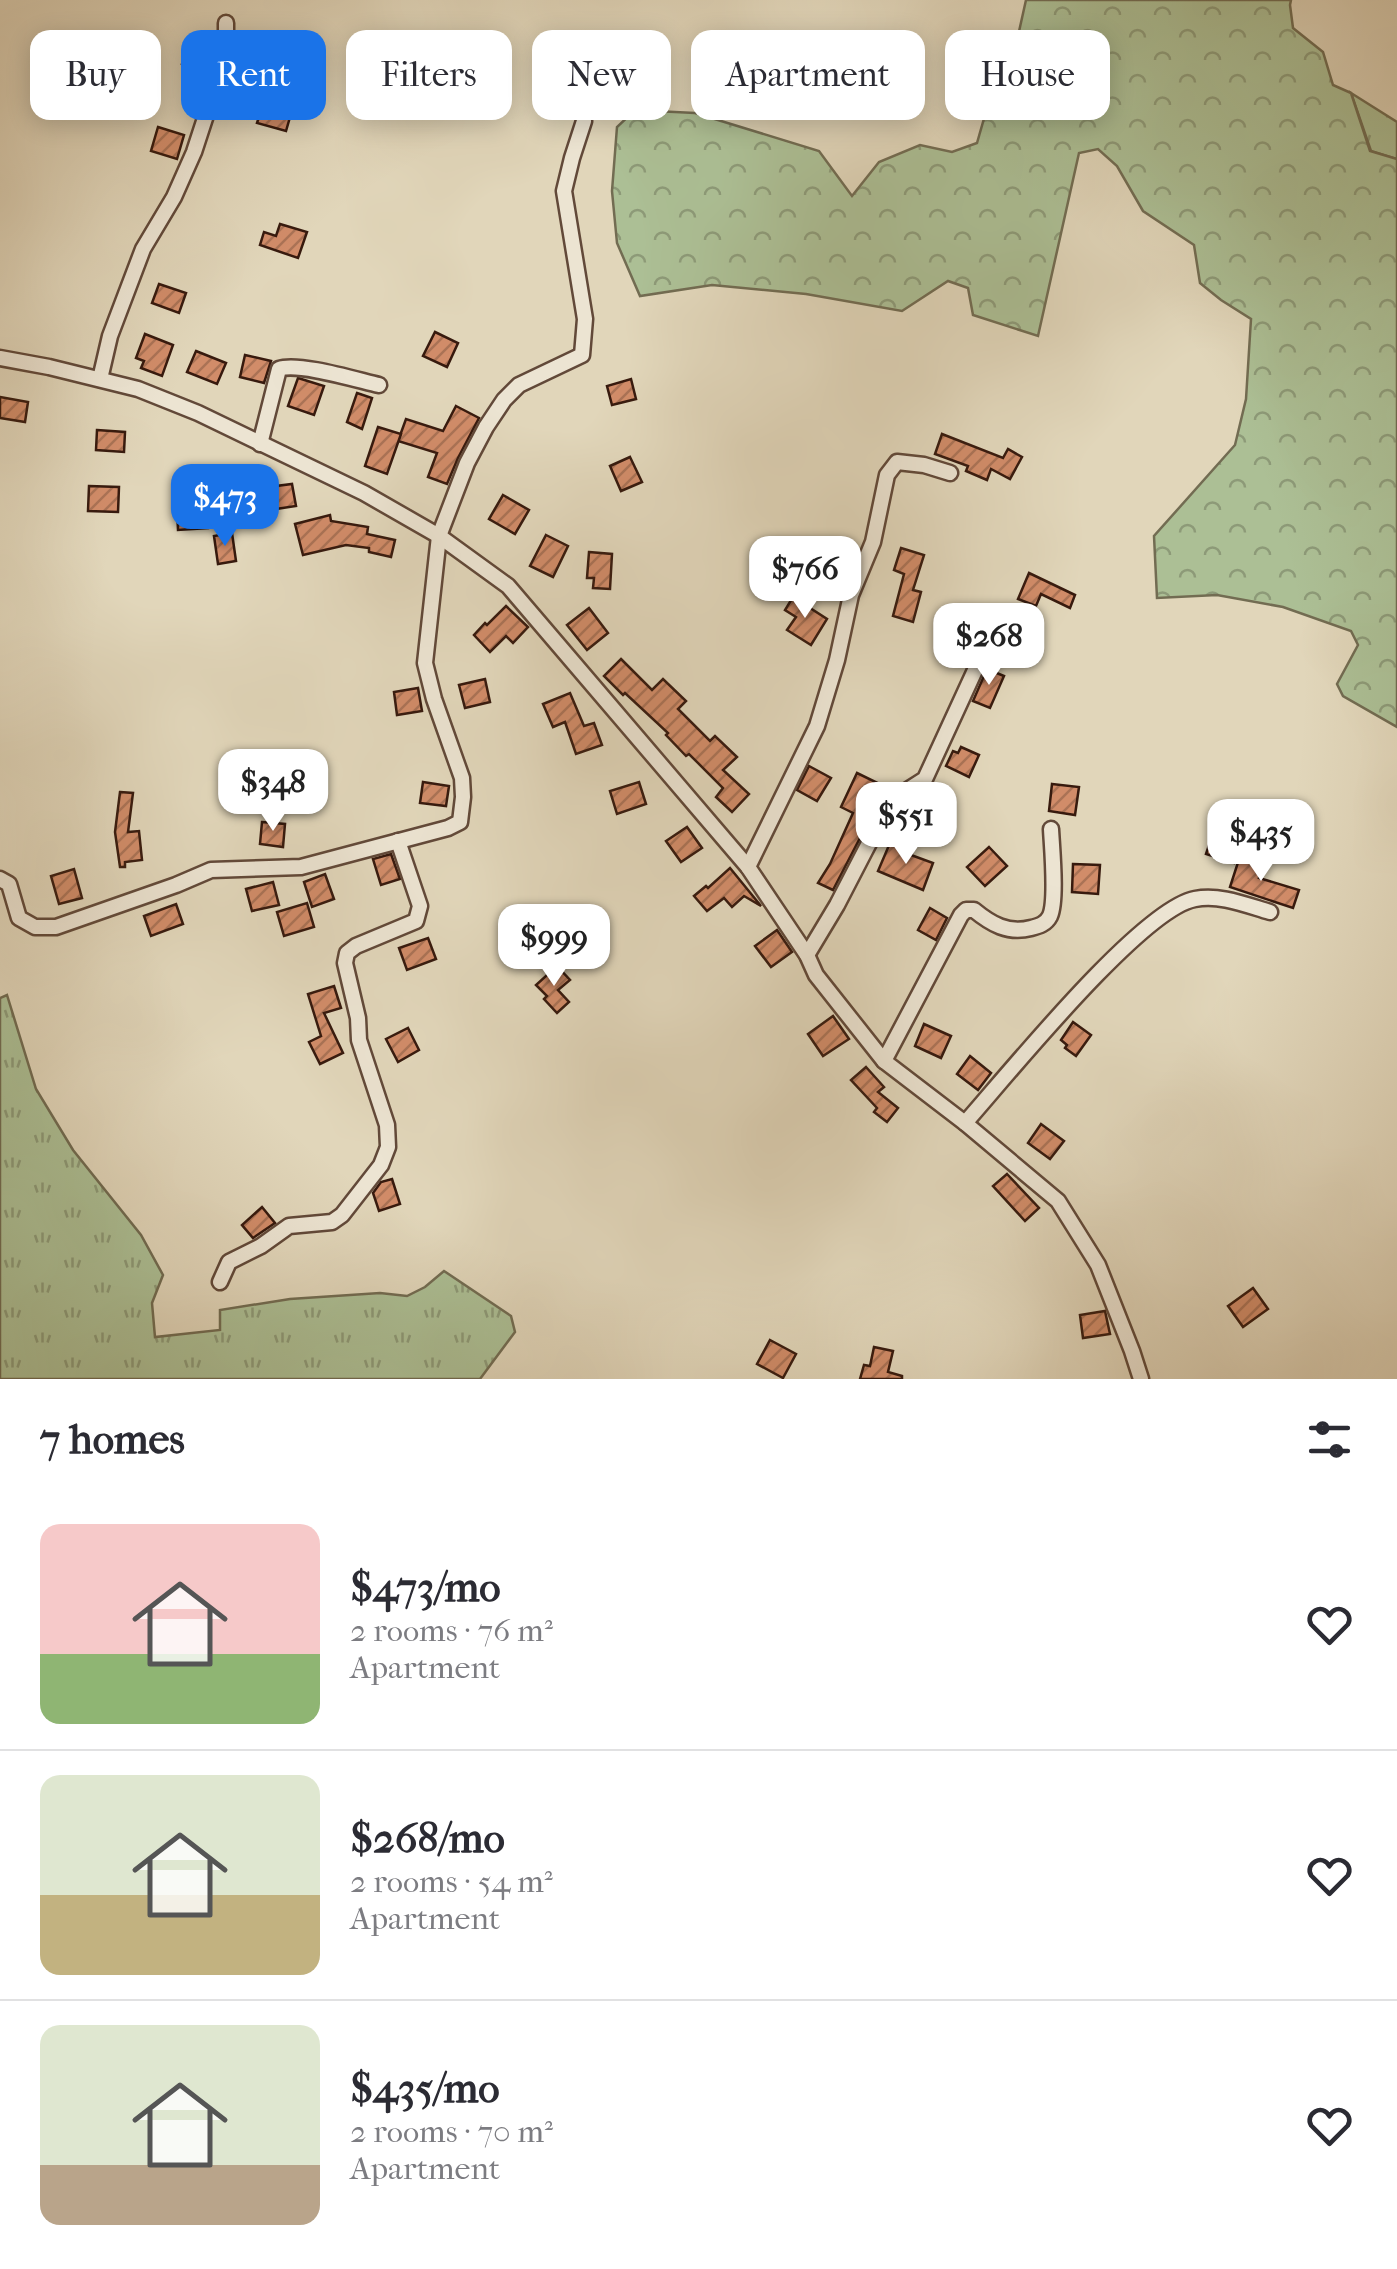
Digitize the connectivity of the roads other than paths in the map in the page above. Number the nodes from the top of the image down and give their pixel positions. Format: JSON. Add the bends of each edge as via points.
{"nodes":[{"id":1,"x":226,"y":23,"type":"dead end"},
{"id":2,"x":584,"y":121,"type":"dead end"},
{"id":3,"x":0,"y":358,"type":"edge"},
{"id":4,"x":100,"y":379,"type":"junction"},
{"id":5,"x":380,"y":385,"type":"dead end"},
{"id":6,"x":260,"y":444,"type":"junction"},
{"id":7,"x":950,"y":473,"type":"dead end"},
{"id":8,"x":439,"y":536,"type":"junction"},
{"id":9,"x":988,"y":642,"type":"dead end"},
{"id":10,"x":1051,"y":829,"type":"dead end"},
{"id":11,"x":398,"y":841,"type":"junction"},
{"id":12,"x":748,"y":867,"type":"junction"},
{"id":13,"x":0,"y":879,"type":"edge"},
{"id":14,"x":1270,"y":912,"type":"dead end"},
{"id":15,"x":808,"y":955,"type":"junction"},
{"id":16,"x":884,"y":1061,"type":"junction"},
{"id":17,"x":965,"y":1123,"type":"junction"},
{"id":18,"x":220,"y":1282,"type":"dead end"},
{"id":19,"x":1141,"y":1379,"type":"edge"}],
"edges":[{"from":1,"to":4,"type":"street","via":[[226,54],[194,152],[143,248]]},
{"from":2,"to":8,"type":"street","via":[[564,191],[584,319],[582,355],[519,384],[504,400],[467,463]]},
{"from":3,"to":4,"type":"street"},
{"from":4,"to":6,"type":"street","via":[[198,413]]},
{"from":5,"to":6,"type":"street","via":[[278,368]]},
{"from":6,"to":8,"type":"street"},
{"from":7,"to":12,"type":"street","via":[[897,462],[887,475],[874,542],[851,595],[817,726]]},
{"from":8,"to":11,"type":"street","via":[[425,663],[464,797],[460,822]]},
{"from":8,"to":12,"type":"street","via":[[508,586]]},
{"from":9,"to":15,"type":"street","via":[[925,779],[882,818]]},
{"from":10,"to":16,"type":"street","via":[[1051,914],[1043,924],[1018,931],[974,910],[960,915]]},
{"from":11,"to":13,"type":"street","via":[[301,867],[210,870],[56,927],[19,918],[9,884]]},
{"from":11,"to":18,"type":"street","via":[[420,906],[416,920],[356,946],[346,963],[359,1040],[388,1125],[381,1165],[342,1215],[289,1226],[229,1262]]},
{"from":12,"to":15,"type":"street"},
{"from":14,"to":17,"type":"street","via":[[1222,898],[1192,899],[1150,924]]},
{"from":15,"to":16,"type":"street","via":[[816,975]]},
{"from":16,"to":17,"type":"street"},
{"from":17,"to":19,"type":"street","via":[[1058,1202],[1098,1265]]}]}
